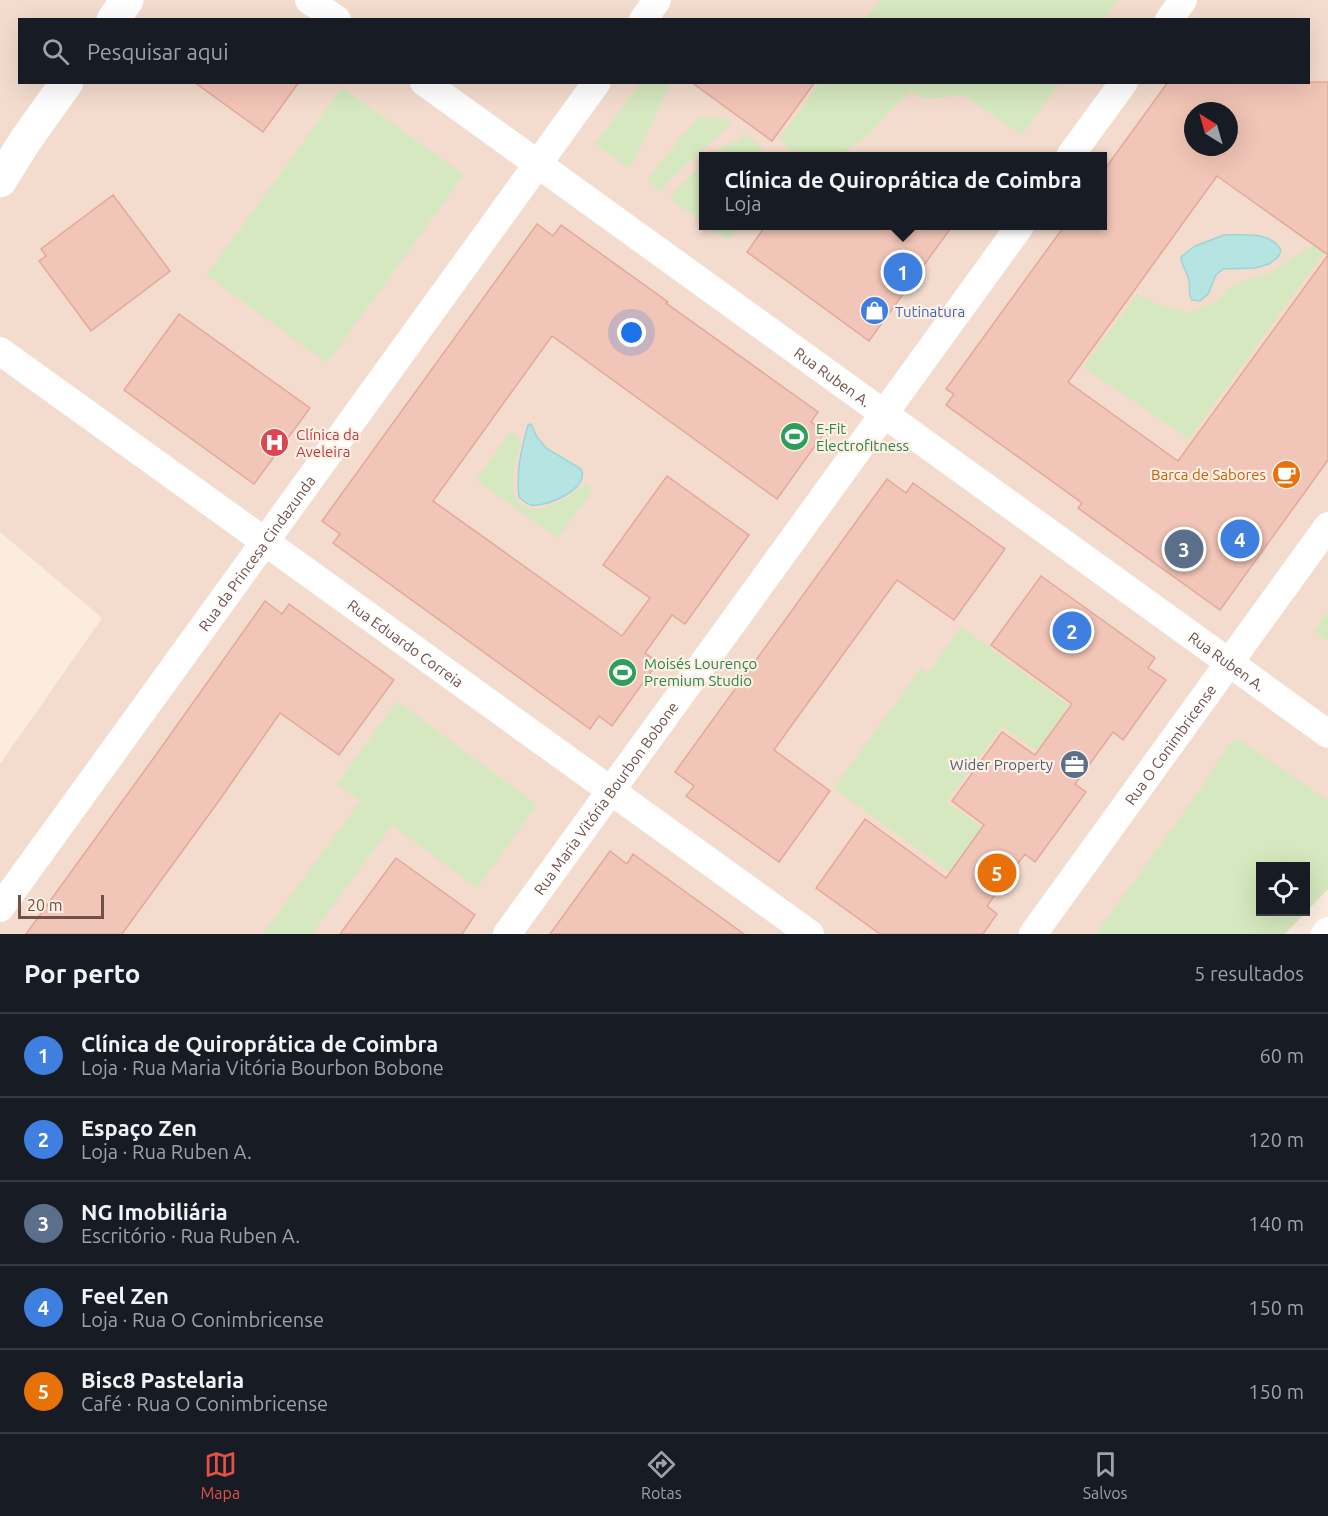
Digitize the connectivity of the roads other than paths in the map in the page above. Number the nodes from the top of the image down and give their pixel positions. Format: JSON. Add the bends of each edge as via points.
{"nodes":[{"id":1,"x":127,"y":0,"type":"edge"},
{"id":2,"x":309,"y":0,"type":"edge"},
{"id":3,"x":657,"y":0,"type":"edge"},
{"id":4,"x":1183,"y":0,"type":"edge"},
{"id":5,"x":114,"y":18,"type":"edge"},
{"id":6,"x":334,"y":18,"type":"edge"},
{"id":7,"x":644,"y":18,"type":"edge"},
{"id":8,"x":1170,"y":18,"type":"edge"},
{"id":9,"x":66,"y":84,"type":"edge"},
{"id":10,"x":427,"y":84,"type":"edge"},
{"id":11,"x":596,"y":84,"type":"edge"},
{"id":12,"x":1123,"y":84,"type":"edge"},
{"id":13,"x":25,"y":141,"type":"junction"},
{"id":14,"x":1073,"y":152,"type":"edge"},
{"id":15,"x":0,"y":164,"type":"edge"},
{"id":16,"x":538,"y":165,"type":"junction"},
{"id":17,"x":0,"y":182,"type":"edge"},
{"id":18,"x":1016,"y":230,"type":"edge"},
{"id":19,"x":0,"y":351,"type":"edge"},
{"id":20,"x":884,"y":414,"type":"junction"},
{"id":21,"x":1328,"y":526,"type":"edge"},
{"id":22,"x":265,"y":542,"type":"junction"},
{"id":23,"x":1230,"y":663,"type":"junction"},
{"id":24,"x":1328,"y":734,"type":"edge"},
{"id":25,"x":611,"y":790,"type":"junction"},
{"id":26,"x":0,"y":908,"type":"edge"},
{"id":27,"x":507,"y":934,"type":"edge"},
{"id":28,"x":810,"y":934,"type":"edge"},
{"id":29,"x":1033,"y":934,"type":"edge"}],
"edges":[{"from":1,"to":5,"type":"street"},
{"from":2,"to":6,"type":"street"},
{"from":3,"to":7,"type":"street"},
{"from":4,"to":8,"type":"street"},
{"from":9,"to":13,"type":"street"},
{"from":10,"to":16,"type":"street","name":"Rua Ruben A."},
{"from":11,"to":16,"type":"street","name":"Rua da Princesa Cindazunda"},
{"from":12,"to":14,"type":"street"},
{"from":13,"to":15,"type":"street"},
{"from":13,"to":17,"type":"street"},
{"from":16,"to":20,"type":"street","name":"Rua Ruben A."},
{"from":16,"to":22,"type":"street","name":"Rua da Princesa Cindazunda"},
{"from":18,"to":20,"type":"street","name":"Rua Maria Vitória Bourbon Bobone"},
{"from":19,"to":22,"type":"street","name":"Rua Eduardo Correia"},
{"from":20,"to":23,"type":"street","name":"Rua Ruben A."},
{"from":20,"to":25,"type":"street","name":"Rua Maria Vitória Bourbon Bobone"},
{"from":21,"to":23,"type":"street","name":"Rua O Conimbricense"},
{"from":22,"to":25,"type":"street","name":"Rua Eduardo Correia"},
{"from":22,"to":26,"type":"street","name":"Rua da Princesa Cindazunda"},
{"from":23,"to":24,"type":"street","name":"Rua Ruben A."},
{"from":23,"to":29,"type":"street","name":"Rua O Conimbricense"},
{"from":25,"to":27,"type":"street","name":"Rua Maria Vitória Bourbon Bobone"},
{"from":25,"to":28,"type":"street","name":"Rua Eduardo Correia"}]}
